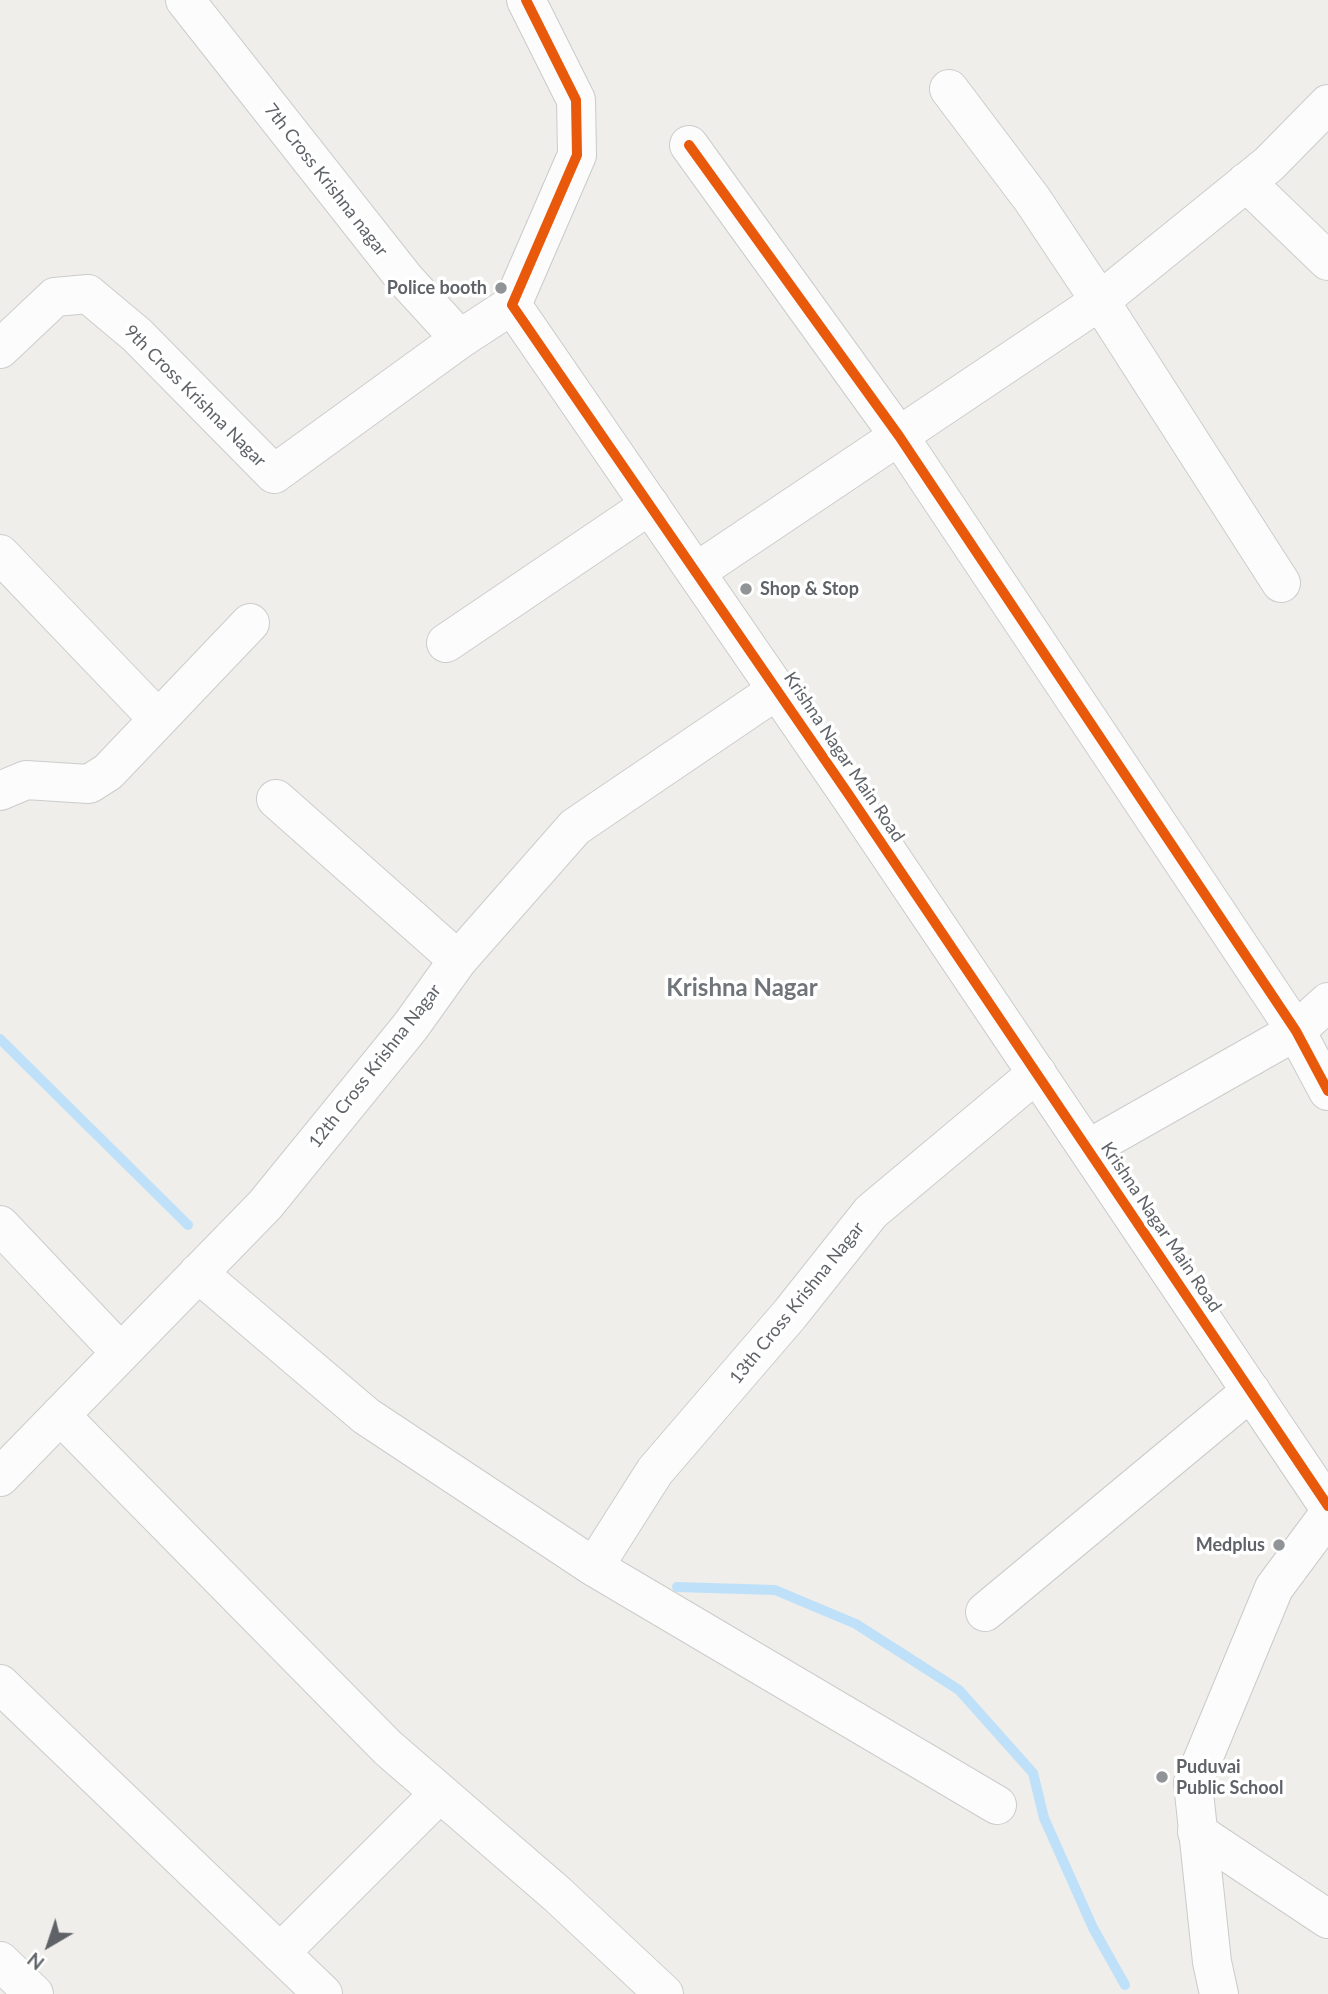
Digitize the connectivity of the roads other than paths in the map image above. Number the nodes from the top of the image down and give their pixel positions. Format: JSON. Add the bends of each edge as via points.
{"nodes":[{"id":1,"x":186,"y":0,"type":"edge"},
{"id":2,"x":526,"y":0,"type":"edge"},
{"id":3,"x":949,"y":89,"type":"dead end"},
{"id":4,"x":1328,"y":104,"type":"edge"},
{"id":5,"x":689,"y":145,"type":"dead end"},
{"id":6,"x":1246,"y":182,"type":"junction"},
{"id":7,"x":1328,"y":261,"type":"edge"},
{"id":8,"x":1100,"y":301,"type":"junction"},
{"id":9,"x":512,"y":305,"type":"junction"},
{"id":10,"x":460,"y":339,"type":"junction"},
{"id":11,"x":0,"y":349,"type":"edge"},
{"id":12,"x":899,"y":436,"type":"junction"},
{"id":13,"x":650,"y":505,"type":"junction"},
{"id":14,"x":0,"y":554,"type":"edge"},
{"id":15,"x":696,"y":572,"type":"junction"},
{"id":16,"x":1281,"y":583,"type":"dead end"},
{"id":17,"x":250,"y":623,"type":"dead end"},
{"id":18,"x":446,"y":643,"type":"dead end"},
{"id":19,"x":778,"y":690,"type":"junction"},
{"id":20,"x":158,"y":719,"type":"junction"},
{"id":21,"x":0,"y":791,"type":"edge"},
{"id":22,"x":276,"y":799,"type":"dead end"},
{"id":23,"x":458,"y":960,"type":"junction"},
{"id":24,"x":1328,"y":1002,"type":"edge"},
{"id":25,"x":1296,"y":1031,"type":"junction"},
{"id":26,"x":1037,"y":1073,"type":"junction"},
{"id":27,"x":1328,"y":1091,"type":"edge"},
{"id":28,"x":1088,"y":1149,"type":"junction"},
{"id":29,"x":0,"y":1225,"type":"edge"},
{"id":30,"x":198,"y":1273,"type":"junction"},
{"id":31,"x":121,"y":1353,"type":"junction"},
{"id":32,"x":1251,"y":1391,"type":"junction"},
{"id":33,"x":60,"y":1415,"type":"junction"},
{"id":34,"x":0,"y":1476,"type":"edge"},
{"id":35,"x":1328,"y":1506,"type":"edge"},
{"id":36,"x":1328,"y":1515,"type":"edge"},
{"id":37,"x":594,"y":1567,"type":"junction"},
{"id":38,"x":985,"y":1612,"type":"dead end"},
{"id":39,"x":0,"y":1684,"type":"edge"},
{"id":40,"x":440,"y":1793,"type":"junction"},
{"id":41,"x":997,"y":1805,"type":"dead end"},
{"id":42,"x":1197,"y":1832,"type":"junction"},
{"id":43,"x":1328,"y":1919,"type":"edge"},
{"id":44,"x":280,"y":1953,"type":"junction"},
{"id":45,"x":0,"y":1961,"type":"edge"},
{"id":46,"x":34,"y":1994,"type":"edge"},
{"id":47,"x":323,"y":1994,"type":"edge"},
{"id":48,"x":664,"y":1994,"type":"edge"},
{"id":49,"x":1219,"y":1994,"type":"edge"}],
"edges":[{"from":1,"to":10,"type":"street","name":"7th Cross Krishna nagar","via":[[405,279]]},
{"from":2,"to":9,"type":"street","via":[[576,100],[577,155]]},
{"from":3,"to":8,"type":"street","via":[[1032,199]]},
{"from":4,"to":6,"type":"street"},
{"from":5,"to":12,"type":"street"},
{"from":6,"to":7,"type":"street"},
{"from":6,"to":8,"type":"street"},
{"from":8,"to":12,"type":"street"},
{"from":8,"to":16,"type":"street"},
{"from":9,"to":10,"type":"street"},
{"from":9,"to":13,"type":"street","name":"Krishna Nagar Main Road"},
{"from":10,"to":11,"type":"street","name":"9th Cross Krishna Nagar","via":[[274,474],[137,335],[88,294],[55,297]]},
{"from":12,"to":15,"type":"street"},
{"from":12,"to":25,"type":"street"},
{"from":13,"to":15,"type":"street","name":"Krishna Nagar Main Road"},
{"from":13,"to":18,"type":"street"},
{"from":14,"to":20,"type":"street"},
{"from":15,"to":19,"type":"street","name":"Krishna Nagar Main Road"},
{"from":17,"to":20,"type":"street"},
{"from":19,"to":23,"type":"street","name":"12th Cross Krishna Nagar","via":[[575,827]]},
{"from":19,"to":26,"type":"street","name":"Krishna Nagar Main Road"},
{"from":20,"to":21,"type":"street","via":[[108,772],[89,784],[26,780]]},
{"from":22,"to":23,"type":"street"},
{"from":23,"to":30,"type":"street","name":"12th Cross Krishna Nagar","via":[[410,1027],[265,1205]]},
{"from":24,"to":25,"type":"street"},
{"from":25,"to":27,"type":"street"},
{"from":25,"to":28,"type":"street"},
{"from":26,"to":28,"type":"street","name":"Krishna Nagar Main Road"},
{"from":26,"to":37,"type":"street","name":"13th Cross Krishna Nagar","via":[[871,1212],[655,1471]]},
{"from":28,"to":32,"type":"street","name":"Krishna Nagar Main Road"},
{"from":29,"to":31,"type":"street"},
{"from":30,"to":31,"type":"street","name":"12th Cross Krishna Nagar"},
{"from":30,"to":37,"type":"street","via":[[366,1416]]},
{"from":31,"to":33,"type":"street","name":"12th Cross Krishna Nagar"},
{"from":32,"to":35,"type":"street","name":"Krishna Nagar Main Road"},
{"from":32,"to":38,"type":"street"},
{"from":33,"to":34,"type":"street","name":"12th Cross Krishna Nagar"},
{"from":33,"to":40,"type":"street","via":[[388,1748]]},
{"from":36,"to":42,"type":"street","via":[[1274,1588],[1203,1758],[1193,1783]]},
{"from":37,"to":41,"type":"street"},
{"from":39,"to":44,"type":"street"},
{"from":40,"to":44,"type":"street"},
{"from":40,"to":48,"type":"street"},
{"from":42,"to":43,"type":"street"},
{"from":42,"to":49,"type":"street"},
{"from":44,"to":47,"type":"street"},
{"from":45,"to":46,"type":"street"}]}
